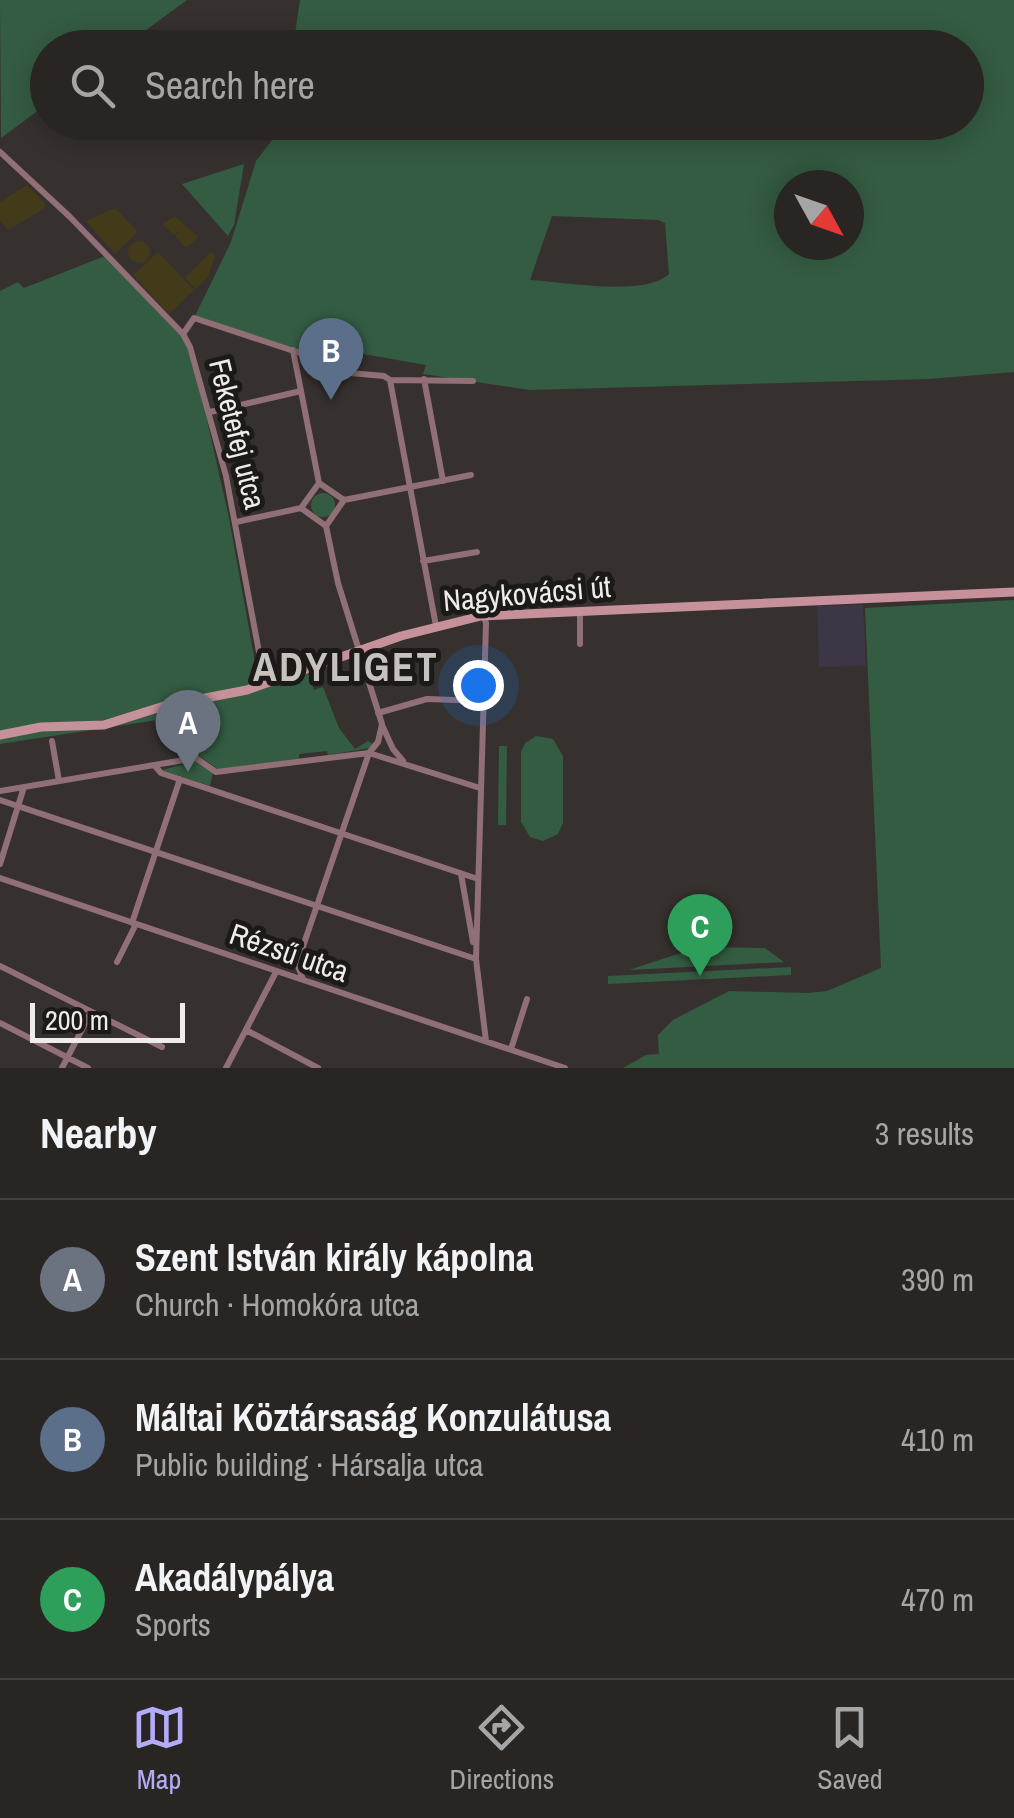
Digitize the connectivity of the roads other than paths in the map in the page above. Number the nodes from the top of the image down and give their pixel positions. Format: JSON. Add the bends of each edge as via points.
{"nodes":[{"id":1,"x":0,"y":152,"type":"edge"},
{"id":2,"x":183,"y":334,"type":"junction"},
{"id":3,"x":292,"y":350,"type":"junction"},
{"id":4,"x":424,"y":378,"type":"junction"},
{"id":5,"x":390,"y":380,"type":"junction"},
{"id":6,"x":473,"y":381,"type":"dead end"},
{"id":7,"x":301,"y":391,"type":"junction"},
{"id":8,"x":210,"y":412,"type":"junction"},
{"id":9,"x":471,"y":475,"type":"dead end"},
{"id":10,"x":443,"y":481,"type":"junction"},
{"id":11,"x":320,"y":483,"type":"junction"},
{"id":12,"x":410,"y":488,"type":"junction"},
{"id":13,"x":344,"y":500,"type":"junction"},
{"id":14,"x":302,"y":508,"type":"junction"},
{"id":15,"x":236,"y":522,"type":"junction"},
{"id":16,"x":326,"y":526,"type":"junction"},
{"id":17,"x":477,"y":552,"type":"dead end"},
{"id":18,"x":423,"y":561,"type":"junction"},
{"id":19,"x":1014,"y":592,"type":"edge"},
{"id":20,"x":580,"y":612,"type":"junction"},
{"id":21,"x":484,"y":617,"type":"junction"},
{"id":22,"x":436,"y":626,"type":"junction"},
{"id":23,"x":580,"y":644,"type":"dead end"},
{"id":24,"x":359,"y":653,"type":"junction"},
{"id":25,"x":265,"y":684,"type":"junction"},
{"id":26,"x":483,"y":701,"type":"junction"},
{"id":27,"x":176,"y":704,"type":"junction"},
{"id":28,"x":378,"y":713,"type":"junction"},
{"id":29,"x":382,"y":724,"type":"junction"},
{"id":30,"x":0,"y":735,"type":"edge"},
{"id":31,"x":52,"y":741,"type":"dead end"},
{"id":32,"x":369,"y":753,"type":"junction"},
{"id":33,"x":196,"y":758,"type":"junction"},
{"id":34,"x":155,"y":766,"type":"junction"},
{"id":35,"x":408,"y":766,"type":"junction"},
{"id":36,"x":216,"y":772,"type":"junction"},
{"id":37,"x":180,"y":780,"type":"junction"},
{"id":38,"x":59,"y":781,"type":"junction"},
{"id":39,"x":24,"y":787,"type":"junction"},
{"id":40,"x":480,"y":788,"type":"junction"},
{"id":41,"x":212,"y":790,"type":"junction"},
{"id":42,"x":0,"y":791,"type":"edge"},
{"id":43,"x":0,"y":800,"type":"edge"},
{"id":44,"x":19,"y":806,"type":"junction"},
{"id":45,"x":342,"y":833,"type":"junction"},
{"id":46,"x":158,"y":851,"type":"junction"},
{"id":47,"x":0,"y":864,"type":"edge"},
{"id":48,"x":461,"y":874,"type":"junction"},
{"id":49,"x":0,"y":878,"type":"edge"},
{"id":50,"x":478,"y":879,"type":"junction"},
{"id":51,"x":318,"y":906,"type":"junction"},
{"id":52,"x":134,"y":924,"type":"junction"},
{"id":53,"x":476,"y":959,"type":"junction"},
{"id":54,"x":116,"y":962,"type":"dead end"},
{"id":55,"x":298,"y":964,"type":"junction"},
{"id":56,"x":0,"y":966,"type":"edge"},
{"id":57,"x":279,"y":973,"type":"junction"},
{"id":58,"x":312,"y":984,"type":"junction"},
{"id":59,"x":527,"y":999,"type":"dead end"},
{"id":60,"x":91,"y":1012,"type":"junction"},
{"id":61,"x":0,"y":1022,"type":"edge"},
{"id":62,"x":246,"y":1030,"type":"junction"},
{"id":63,"x":486,"y":1042,"type":"junction"},
{"id":64,"x":162,"y":1048,"type":"dead end"},
{"id":65,"x":510,"y":1050,"type":"junction"},
{"id":66,"x":67,"y":1058,"type":"junction"},
{"id":67,"x":62,"y":1068,"type":"edge"},
{"id":68,"x":88,"y":1068,"type":"edge"},
{"id":69,"x":226,"y":1068,"type":"edge"},
{"id":70,"x":318,"y":1068,"type":"edge"},
{"id":71,"x":565,"y":1068,"type":"edge"}],
"edges":[{"from":1,"to":2,"type":"street","name":"Feketefej utca"},
{"from":2,"to":3,"type":"street","via":[[194,318]]},
{"from":2,"to":8,"type":"street","name":"Feketefej utca"},
{"from":3,"to":5,"type":"street","via":[[350,373]]},
{"from":3,"to":7,"type":"street"},
{"from":4,"to":5,"type":"street"},
{"from":4,"to":6,"type":"street"},
{"from":4,"to":10,"type":"street"},
{"from":5,"to":12,"type":"street"},
{"from":7,"to":8,"type":"street"},
{"from":7,"to":11,"type":"street"},
{"from":8,"to":15,"type":"street","name":"Feketefej utca"},
{"from":9,"to":10,"type":"street"},
{"from":10,"to":12,"type":"street"},
{"from":11,"to":13,"type":"street"},
{"from":11,"to":14,"type":"street"},
{"from":12,"to":13,"type":"street"},
{"from":12,"to":18,"type":"street"},
{"from":13,"to":16,"type":"street"},
{"from":14,"to":15,"type":"street"},
{"from":14,"to":16,"type":"street"},
{"from":15,"to":25,"type":"street","name":"Feketefej utca"},
{"from":16,"to":24,"type":"street"},
{"from":17,"to":18,"type":"street"},
{"from":18,"to":22,"type":"street"},
{"from":19,"to":20,"type":"street","name":"Nagykovácsi út"},
{"from":20,"to":21,"type":"street","name":"Nagykovácsi út"},
{"from":20,"to":23,"type":"street"},
{"from":21,"to":22,"type":"street","name":"Nagykovácsi út"},
{"from":21,"to":26,"type":"street"},
{"from":22,"to":24,"type":"street","name":"Nagykovácsi út"},
{"from":24,"to":25,"type":"street","name":"Nagykovácsi út"},
{"from":24,"to":28,"type":"street"},
{"from":25,"to":27,"type":"street","name":"Nagykovácsi út"},
{"from":26,"to":28,"type":"street","via":[[427,698]]},
{"from":26,"to":40,"type":"street"},
{"from":27,"to":30,"type":"street","name":"Nagykovácsi út","via":[[112,723]]},
{"from":27,"to":33,"type":"street","via":[[187,716]]},
{"from":28,"to":29,"type":"street"},
{"from":29,"to":32,"type":"street"},
{"from":29,"to":35,"type":"street"},
{"from":31,"to":38,"type":"street"},
{"from":32,"to":35,"type":"street"},
{"from":32,"to":36,"type":"street"},
{"from":32,"to":45,"type":"street"},
{"from":33,"to":34,"type":"street"},
{"from":33,"to":36,"type":"street"},
{"from":34,"to":37,"type":"street"},
{"from":34,"to":38,"type":"street"},
{"from":35,"to":40,"type":"street"},
{"from":36,"to":41,"type":"street"},
{"from":37,"to":41,"type":"street"},
{"from":37,"to":46,"type":"street"},
{"from":38,"to":39,"type":"street"},
{"from":39,"to":42,"type":"street"},
{"from":39,"to":44,"type":"street"},
{"from":40,"to":50,"type":"street"},
{"from":41,"to":45,"type":"street"},
{"from":43,"to":44,"type":"street"},
{"from":44,"to":46,"type":"street"},
{"from":44,"to":47,"type":"street"},
{"from":45,"to":48,"type":"street"},
{"from":45,"to":51,"type":"street"},
{"from":46,"to":51,"type":"street"},
{"from":46,"to":52,"type":"street"},
{"from":48,"to":50,"type":"street"},
{"from":48,"to":53,"type":"street"},
{"from":49,"to":52,"type":"street","name":"Rézsű utca"},
{"from":50,"to":53,"type":"street"},
{"from":51,"to":53,"type":"street"},
{"from":51,"to":55,"type":"street"},
{"from":52,"to":54,"type":"street"},
{"from":52,"to":57,"type":"street","name":"Rézsű utca"},
{"from":53,"to":63,"type":"street"},
{"from":55,"to":57,"type":"street"},
{"from":55,"to":58,"type":"street"},
{"from":56,"to":60,"type":"street"},
{"from":57,"to":58,"type":"street","name":"Rézsű utca"},
{"from":57,"to":62,"type":"street"},
{"from":58,"to":63,"type":"street","name":"Rézsű utca"},
{"from":59,"to":65,"type":"street"},
{"from":60,"to":64,"type":"street"},
{"from":60,"to":66,"type":"street"},
{"from":61,"to":66,"type":"street"},
{"from":62,"to":69,"type":"street"},
{"from":62,"to":70,"type":"street"},
{"from":63,"to":65,"type":"street","name":"Rézsű utca"},
{"from":65,"to":71,"type":"street","name":"Rézsű utca"},
{"from":66,"to":67,"type":"street"},
{"from":66,"to":68,"type":"street"}]}
